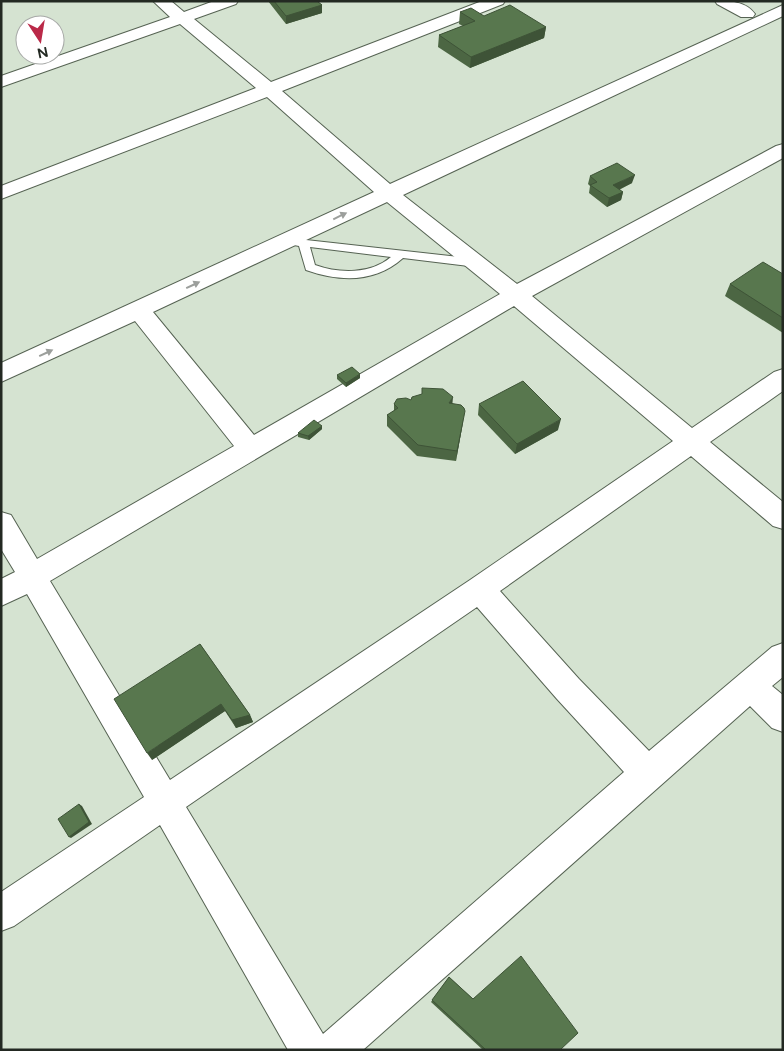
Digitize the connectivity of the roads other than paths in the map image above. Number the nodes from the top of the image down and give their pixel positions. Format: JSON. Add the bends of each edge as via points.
{"nodes":[{"id":1,"x":161,"y":1,"type":"edge"},
{"id":2,"x":230,"y":1,"type":"edge"},
{"id":3,"x":497,"y":1,"type":"edge"},
{"id":4,"x":723,"y":1,"type":"edge"},
{"id":5,"x":775,"y":1,"type":"edge"},
{"id":6,"x":783,"y":10,"type":"edge"},
{"id":7,"x":754,"y":17,"type":"junction"},
{"id":8,"x":182,"y":18,"type":"junction"},
{"id":9,"x":783,"y":31,"type":"edge"},
{"id":10,"x":1,"y":82,"type":"edge"},
{"id":11,"x":270,"y":90,"type":"junction"},
{"id":12,"x":783,"y":150,"type":"edge"},
{"id":13,"x":383,"y":188,"type":"junction"},
{"id":14,"x":1,"y":193,"type":"edge"},
{"id":15,"x":296,"y":242,"type":"junction"},
{"id":16,"x":401,"y":254,"type":"junction"},
{"id":17,"x":478,"y":263,"type":"junction"},
{"id":18,"x":515,"y":295,"type":"junction"},
{"id":19,"x":139,"y":310,"type":"junction"},
{"id":20,"x":1,"y":356,"type":"edge"},
{"id":21,"x":1,"y":373,"type":"edge"},
{"id":22,"x":783,"y":378,"type":"edge"},
{"id":23,"x":690,"y":441,"type":"junction"},
{"id":24,"x":251,"y":449,"type":"junction"},
{"id":25,"x":783,"y":518,"type":"edge"},
{"id":26,"x":1,"y":524,"type":"edge"},
{"id":27,"x":32,"y":577,"type":"junction"},
{"id":28,"x":480,"y":590,"type":"junction"},
{"id":29,"x":1,"y":593,"type":"edge"},
{"id":30,"x":783,"y":657,"type":"edge"},
{"id":31,"x":750,"y":686,"type":"junction"},
{"id":32,"x":783,"y":717,"type":"edge"},
{"id":33,"x":648,"y":772,"type":"junction"},
{"id":34,"x":165,"y":801,"type":"junction"},
{"id":35,"x":1,"y":913,"type":"edge"},
{"id":36,"x":310,"y":1050,"type":"edge"},
{"id":37,"x":334,"y":1050,"type":"edge"}],
"edges":[{"from":1,"to":8,"type":"street"},
{"from":2,"to":8,"type":"street"},
{"from":3,"to":11,"type":"street"},
{"from":4,"to":7,"type":"street"},
{"from":5,"to":7,"type":"street"},
{"from":6,"to":7,"type":"street"},
{"from":7,"to":9,"type":"street"},
{"from":7,"to":13,"type":"street"},
{"from":8,"to":10,"type":"street"},
{"from":8,"to":11,"type":"street"},
{"from":11,"to":13,"type":"street"},
{"from":11,"to":14,"type":"street"},
{"from":12,"to":18,"type":"street"},
{"from":15,"to":13,"type":"street","one_way":true},
{"from":13,"to":17,"type":"street"},
{"from":13,"to":20,"type":"street"},
{"from":15,"to":16,"type":"lane"},
{"from":15,"to":16,"type":"lane","via":[[310,267],[319,271],[370,274],[381,270]]},
{"from":19,"to":15,"type":"street","one_way":true},
{"from":16,"to":17,"type":"lane"},
{"from":17,"to":18,"type":"street"},
{"from":18,"to":23,"type":"street"},
{"from":18,"to":24,"type":"street"},
{"from":21,"to":19,"type":"street","one_way":true},
{"from":19,"to":24,"type":"street"},
{"from":22,"to":23,"type":"street"},
{"from":23,"to":25,"type":"street"},
{"from":23,"to":28,"type":"street"},
{"from":24,"to":27,"type":"street"},
{"from":26,"to":27,"type":"street"},
{"from":27,"to":29,"type":"street"},
{"from":27,"to":34,"type":"street"},
{"from":28,"to":33,"type":"street"},
{"from":28,"to":34,"type":"street"},
{"from":30,"to":31,"type":"street"},
{"from":31,"to":32,"type":"street"},
{"from":31,"to":33,"type":"street"},
{"from":33,"to":37,"type":"street"},
{"from":34,"to":35,"type":"street"},
{"from":34,"to":36,"type":"street"}]}
